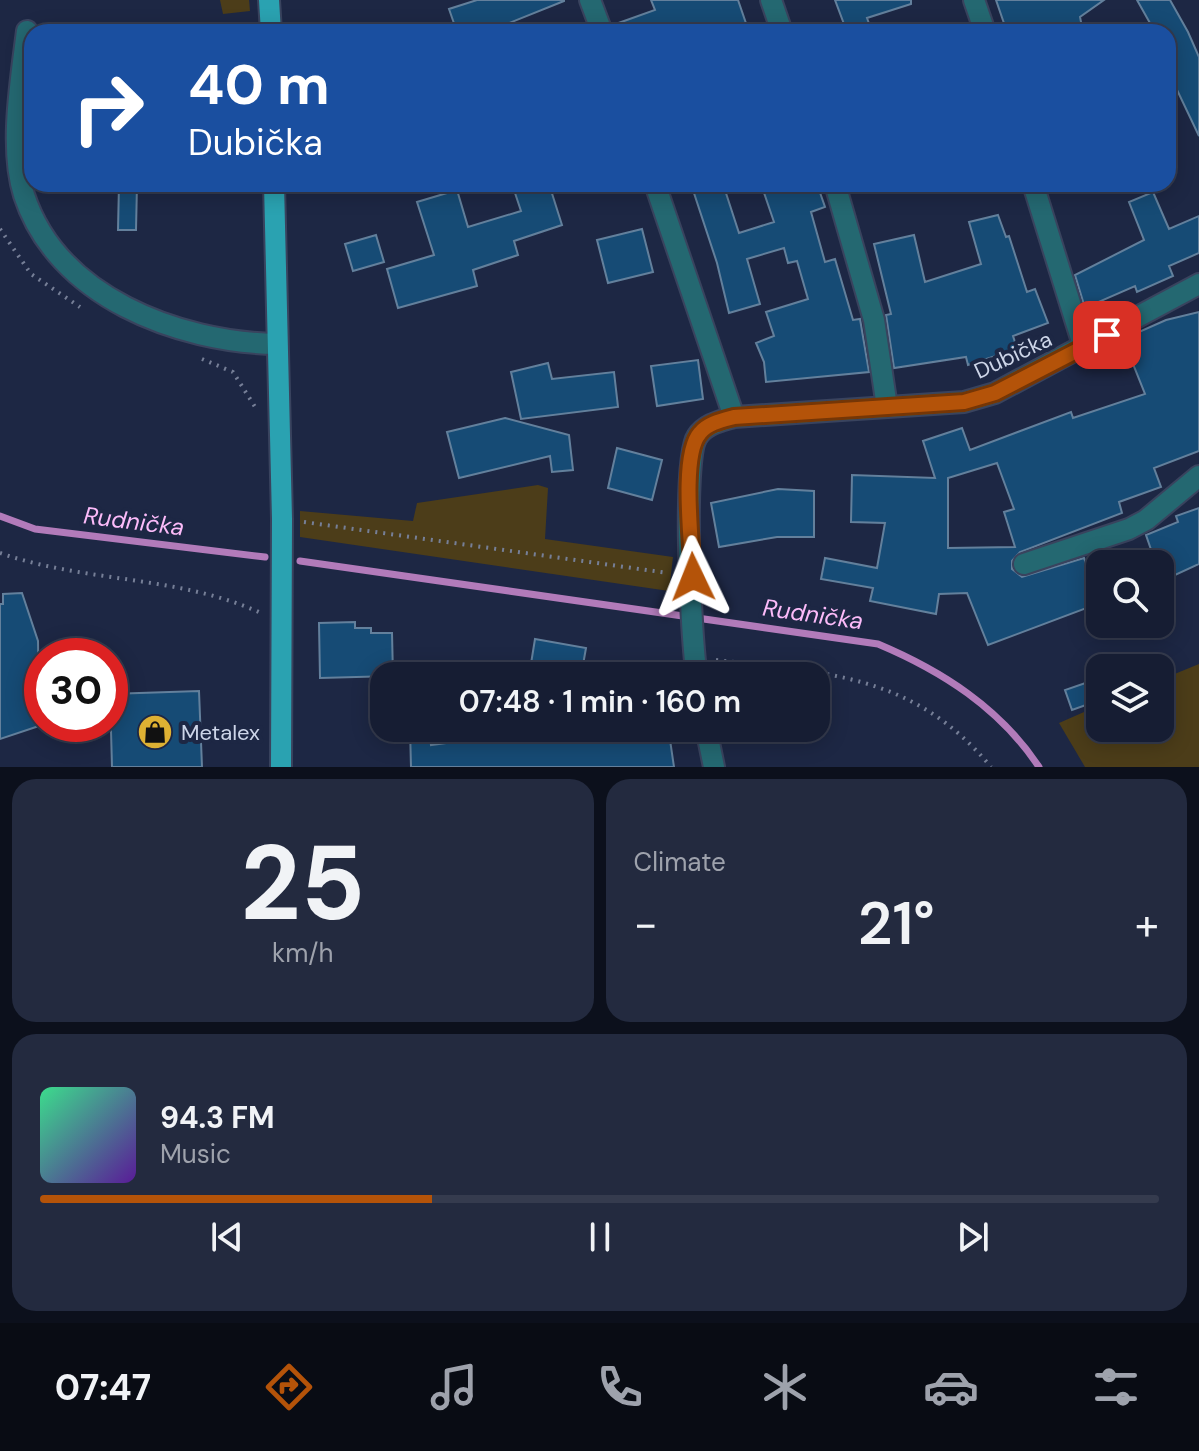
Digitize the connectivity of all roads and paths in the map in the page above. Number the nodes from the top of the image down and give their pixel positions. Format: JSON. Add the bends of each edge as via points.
{"nodes":[{"id":1,"x":269,"y":0,"type":"edge"},
{"id":2,"x":590,"y":0,"type":"edge"},
{"id":3,"x":771,"y":0,"type":"edge"},
{"id":4,"x":974,"y":0,"type":"edge"},
{"id":5,"x":270,"y":24,"type":"edge"},
{"id":6,"x":599,"y":24,"type":"edge"},
{"id":7,"x":779,"y":24,"type":"edge"},
{"id":8,"x":982,"y":24,"type":"edge"},
{"id":9,"x":24,"y":55,"type":"edge"},
{"id":10,"x":274,"y":192,"type":"edge"},
{"id":11,"x":658,"y":192,"type":"edge"},
{"id":12,"x":837,"y":192,"type":"edge"},
{"id":13,"x":1035,"y":192,"type":"edge"},
{"id":14,"x":0,"y":229,"type":"edge"},
{"id":15,"x":1199,"y":284,"type":"edge"},
{"id":16,"x":87,"y":310,"type":"dead end"},
{"id":17,"x":276,"y":344,"type":"junction"},
{"id":18,"x":1084,"y":348,"type":"junction"},
{"id":19,"x":189,"y":354,"type":"dead end"},
{"id":20,"x":887,"y":407,"type":"junction"},
{"id":21,"x":260,"y":416,"type":"dead end"},
{"id":22,"x":734,"y":417,"type":"junction"},
{"id":23,"x":1199,"y":476,"type":"edge"},
{"id":24,"x":282,"y":519,"type":"junction"},
{"id":25,"x":0,"y":553,"type":"edge"},
{"id":26,"x":1024,"y":564,"type":"dead end"},
{"id":27,"x":692,"y":585,"type":"junction"},
{"id":28,"x":268,"y":609,"type":"dead end"},
{"id":29,"x":694,"y":658,"type":"edge"},
{"id":30,"x":709,"y":742,"type":"edge"},
{"id":31,"x":281,"y":767,"type":"edge"},
{"id":32,"x":714,"y":767,"type":"edge"},
{"id":33,"x":991,"y":767,"type":"edge"}],
"edges":[{"from":1,"to":5,"type":"main road"},
{"from":2,"to":6,"type":"street"},
{"from":3,"to":7,"type":"street"},
{"from":4,"to":8,"type":"street"},
{"from":9,"to":17,"type":"street","via":[[18,102],[23,194],[51,246],[93,288],[161,322],[238,343]]},
{"from":10,"to":17,"type":"main road"},
{"from":11,"to":22,"type":"street"},
{"from":12,"to":20,"type":"street","via":[[874,320]]},
{"from":13,"to":18,"type":"street"},
{"from":14,"to":16,"type":"path","via":[[31,274]]},
{"from":15,"to":18,"type":"street","name":"Dubička"},
{"from":17,"to":24,"type":"main road"},
{"from":18,"to":20,"type":"street","name":"Dubička","via":[[995,393],[964,402]]},
{"from":19,"to":21,"type":"path","via":[[233,372]]},
{"from":20,"to":22,"type":"street","name":"Dubička"},
{"from":22,"to":27,"type":"street","via":[[706,427],[692,449]]},
{"from":23,"to":26,"type":"street","via":[[1129,529]]},
{"from":24,"to":27,"type":"path"},
{"from":24,"to":31,"type":"main road"},
{"from":25,"to":28,"type":"path","via":[[68,573],[197,589],[268,615]]},
{"from":27,"to":29,"type":"street"},
{"from":29,"to":33,"type":"path","via":[[839,674],[887,688],[933,714],[973,745]]},
{"from":30,"to":32,"type":"street"}]}
